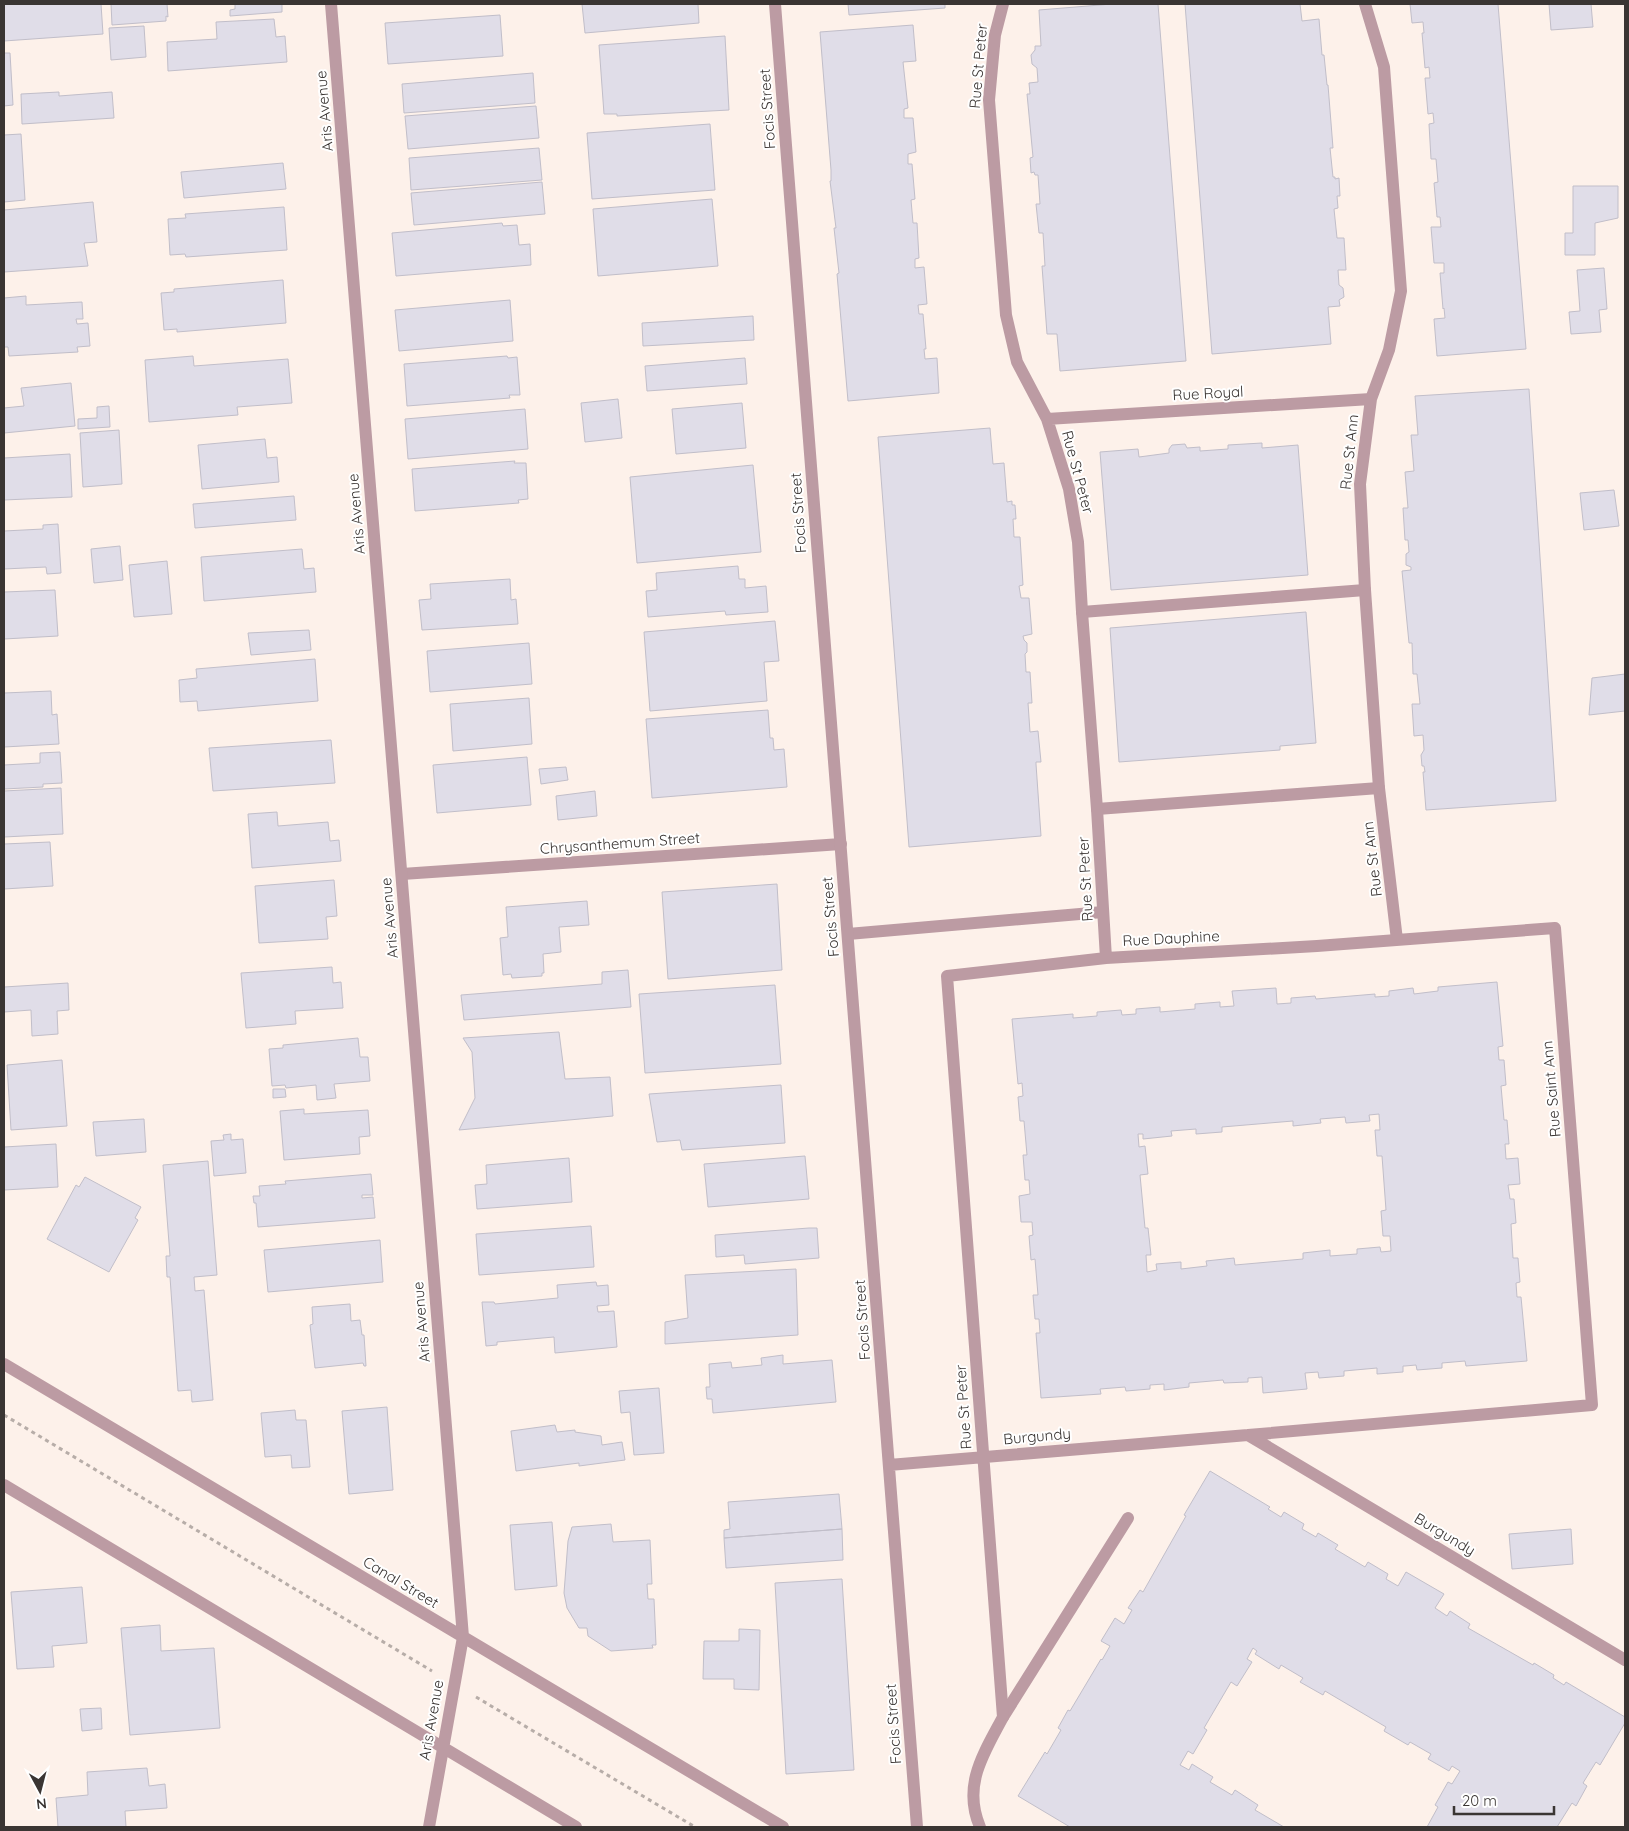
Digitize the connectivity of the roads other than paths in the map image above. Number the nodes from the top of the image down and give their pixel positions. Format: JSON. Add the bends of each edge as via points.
{"nodes":[{"id":1,"x":331,"y":4,"type":"edge"},
{"id":2,"x":775,"y":4,"type":"edge"},
{"id":3,"x":1003,"y":4,"type":"edge"},
{"id":4,"x":1365,"y":4,"type":"edge"},
{"id":5,"x":1372,"y":399,"type":"junction"},
{"id":6,"x":1047,"y":419,"type":"junction"},
{"id":7,"x":1365,"y":590,"type":"junction"},
{"id":8,"x":1082,"y":612,"type":"junction"},
{"id":9,"x":1379,"y":788,"type":"junction"},
{"id":10,"x":1097,"y":809,"type":"junction"},
{"id":11,"x":841,"y":844,"type":"junction"},
{"id":12,"x":402,"y":874,"type":"junction"},
{"id":13,"x":1103,"y":912,"type":"junction"},
{"id":14,"x":848,"y":934,"type":"junction"},
{"id":15,"x":1397,"y":940,"type":"junction"},
{"id":16,"x":1106,"y":958,"type":"junction"},
{"id":17,"x":947,"y":976,"type":"joint"},
{"id":18,"x":4,"y":1364,"type":"edge"},
{"id":19,"x":1592,"y":1405,"type":"joint"},
{"id":20,"x":1248,"y":1435,"type":"junction"},
{"id":21,"x":982,"y":1457,"type":"junction"},
{"id":22,"x":889,"y":1465,"type":"junction"},
{"id":23,"x":4,"y":1485,"type":"edge"},
{"id":24,"x":1128,"y":1518,"type":"dead end"},
{"id":25,"x":462,"y":1637,"type":"junction"},
{"id":26,"x":1625,"y":1660,"type":"edge"},
{"id":27,"x":1003,"y":1717,"type":"junction"},
{"id":28,"x":443,"y":1746,"type":"junction"},
{"id":29,"x":429,"y":1827,"type":"edge"},
{"id":30,"x":576,"y":1827,"type":"edge"},
{"id":31,"x":783,"y":1827,"type":"edge"},
{"id":32,"x":917,"y":1827,"type":"edge"},
{"id":33,"x":980,"y":1827,"type":"edge"}],
"edges":[{"from":1,"to":12,"type":"street","name":"Aris Avenue"},
{"from":2,"to":11,"type":"street","name":"Focis Street"},
{"from":3,"to":6,"type":"street","name":"Rue St Peter","via":[[995,35],[988,100],[1006,315],[1017,362]]},
{"from":4,"to":5,"type":"street","name":"Rue St Ann","via":[[1384,67],[1401,291],[1389,350]]},
{"from":5,"to":6,"type":"street","name":"Rue Royal"},
{"from":5,"to":7,"type":"street","name":"Rue St Ann","via":[[1360,484]]},
{"from":6,"to":8,"type":"street","name":"Rue St Peter","via":[[1069,489],[1078,542]]},
{"from":7,"to":8,"type":"street"},
{"from":7,"to":9,"type":"street","name":"Rue St Ann"},
{"from":8,"to":10,"type":"street","name":"Rue St Peter"},
{"from":9,"to":10,"type":"street"},
{"from":9,"to":15,"type":"street","name":"Rue St Ann"},
{"from":10,"to":13,"type":"street","name":"Rue St Peter"},
{"from":11,"to":12,"type":"street","name":"Chrysanthemum Street"},
{"from":11,"to":14,"type":"street","name":"Focis Street"},
{"from":12,"to":25,"type":"street","name":"Aris Avenue"},
{"from":13,"to":14,"type":"street"},
{"from":13,"to":16,"type":"street","name":"Rue St Peter"},
{"from":14,"to":22,"type":"street","name":"Focis Street"},
{"from":15,"to":16,"type":"street","name":"Rue Dauphine"},
{"from":15,"to":19,"type":"street","name":"Rue Saint Ann","via":[[1555,928]]},
{"from":16,"to":17,"type":"street","name":"Rue Dauphine"},
{"from":17,"to":21,"type":"street","name":"Rue St Peter"},
{"from":18,"to":25,"type":"street","name":"Canal Street"},
{"from":19,"to":20,"type":"street","name":"Burgundy"},
{"from":20,"to":21,"type":"street","name":"Burgundy"},
{"from":20,"to":26,"type":"street","name":"Burgundy"},
{"from":21,"to":22,"type":"street","name":"Burgundy"},
{"from":21,"to":27,"type":"street","name":"Rue St Peter"},
{"from":22,"to":32,"type":"street","name":"Focis Street"},
{"from":23,"to":28,"type":"street"},
{"from":24,"to":27,"type":"street"},
{"from":25,"to":28,"type":"street","name":"Aris Avenue"},
{"from":25,"to":31,"type":"street","name":"Canal Street"},
{"from":27,"to":33,"type":"street","via":[[977,1767],[972,1794]]},
{"from":28,"to":29,"type":"street","name":"Aris Avenue"},
{"from":28,"to":30,"type":"street"}]}
